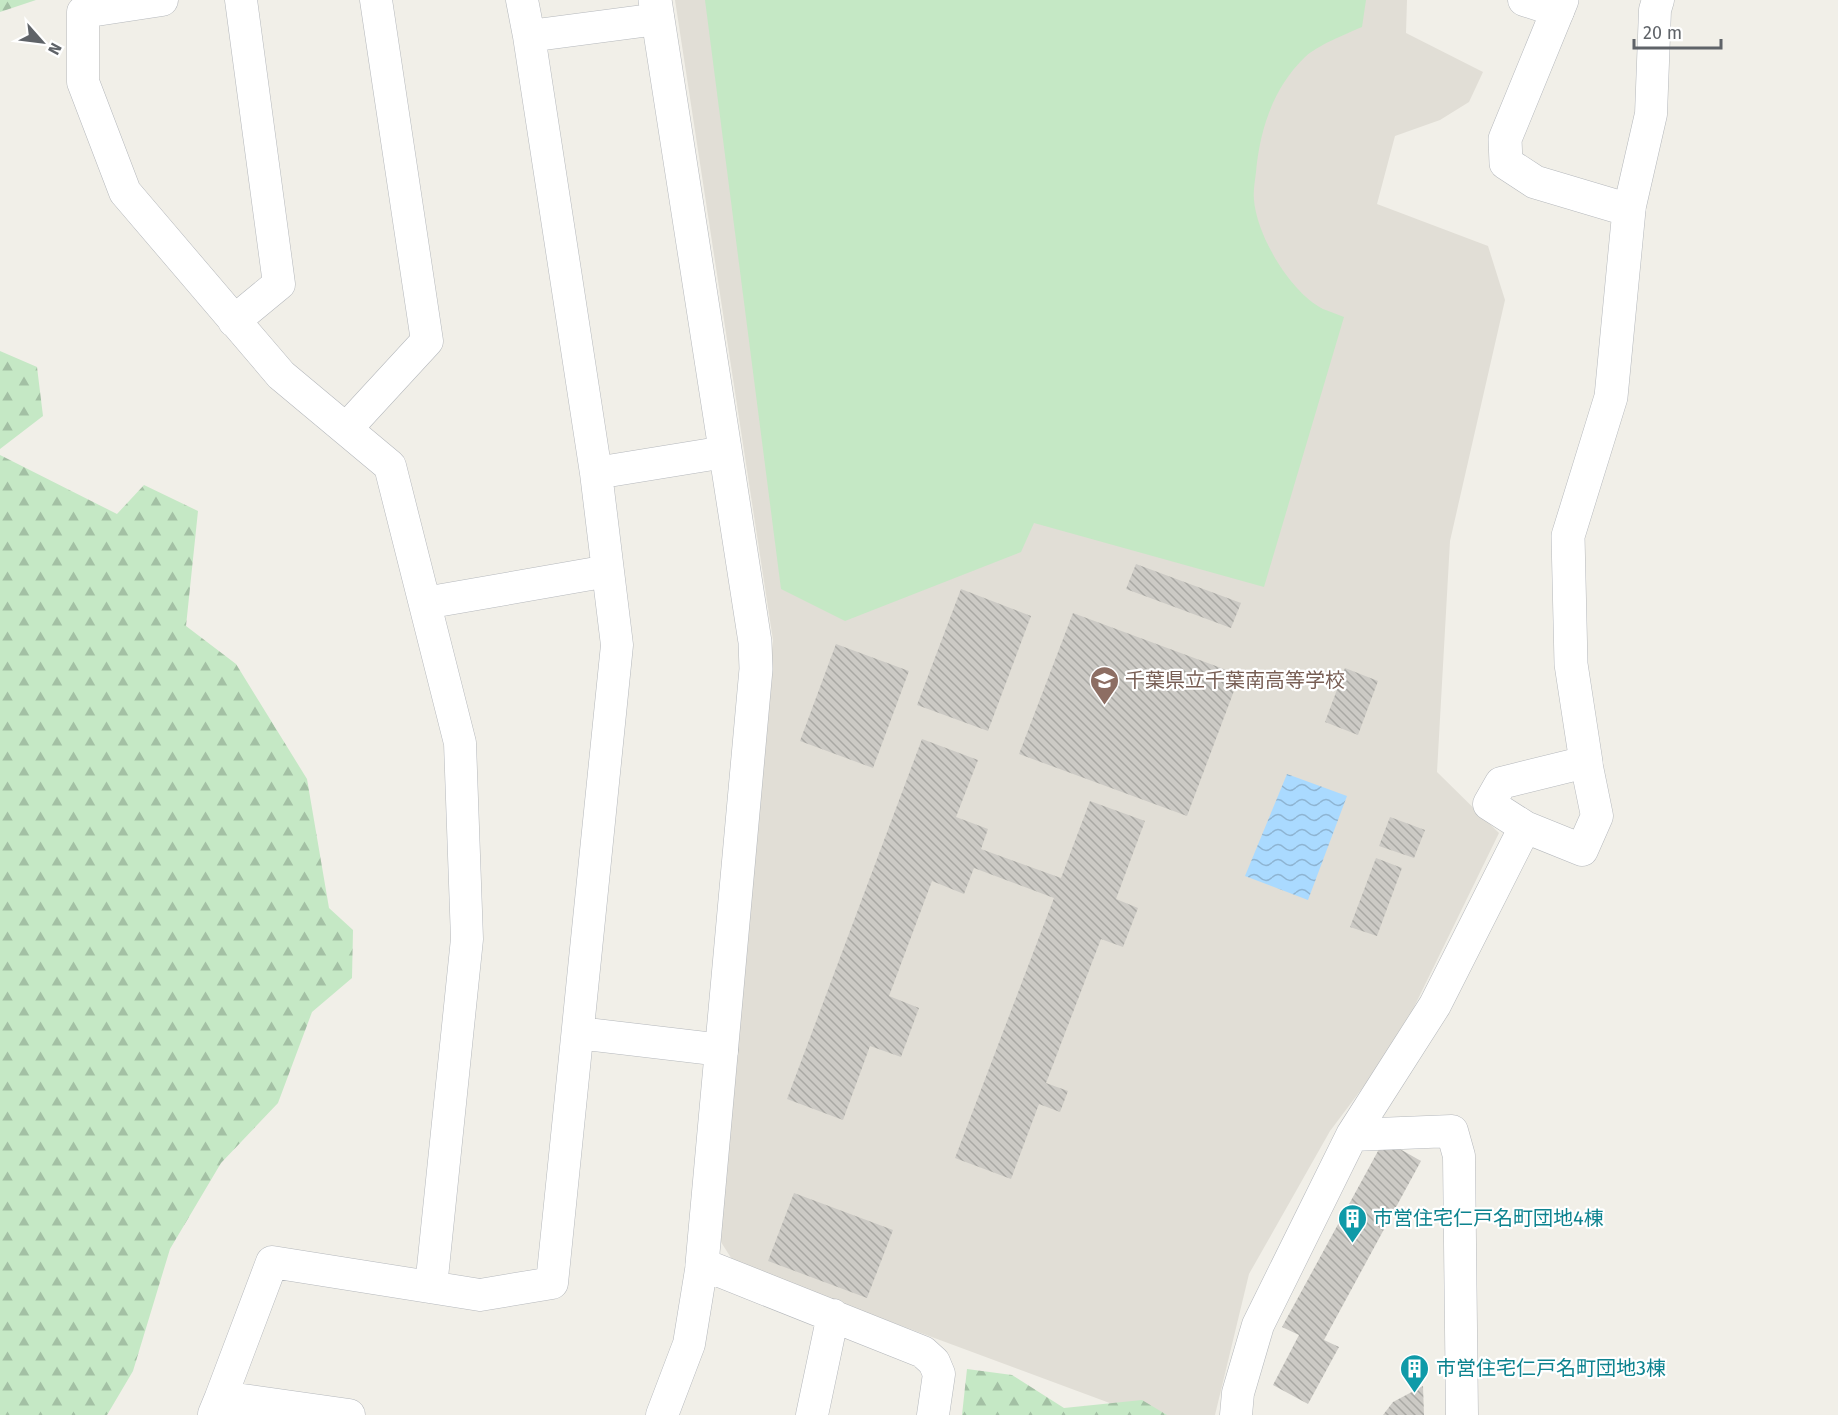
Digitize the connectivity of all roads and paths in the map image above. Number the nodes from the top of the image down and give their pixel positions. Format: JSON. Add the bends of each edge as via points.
{"nodes":[{"id":1,"x":162,"y":0,"type":"edge"},
{"id":2,"x":241,"y":0,"type":"edge"},
{"id":3,"x":376,"y":0,"type":"edge"},
{"id":4,"x":522,"y":0,"type":"edge"},
{"id":5,"x":1524,"y":0,"type":"edge"},
{"id":6,"x":1658,"y":0,"type":"edge"},
{"id":7,"x":1560,"y":6,"type":"edge"},
{"id":8,"x":657,"y":10,"type":"edge"},
{"id":9,"x":529,"y":36,"type":"junction"},
{"id":10,"x":1629,"y":210,"type":"junction"},
{"id":11,"x":234,"y":321,"type":"junction"},
{"id":12,"x":346,"y":429,"type":"junction"},
{"id":13,"x":725,"y":452,"type":"junction"},
{"id":14,"x":596,"y":473,"type":"junction"},
{"id":15,"x":608,"y":572,"type":"junction"},
{"id":16,"x":424,"y":603,"type":"junction"},
{"id":17,"x":1586,"y":762,"type":"junction"},
{"id":18,"x":1525,"y":827,"type":"junction"},
{"id":19,"x":578,"y":1033,"type":"junction"},
{"id":20,"x":722,"y":1050,"type":"junction"},
{"id":21,"x":1352,"y":1135,"type":"junction"},
{"id":22,"x":702,"y":1264,"type":"junction"},
{"id":23,"x":431,"y":1287,"type":"junction"},
{"id":24,"x":833,"y":1315,"type":"junction"},
{"id":25,"x":217,"y":1406,"type":"edge"},
{"id":26,"x":349,"y":1415,"type":"edge"},
{"id":27,"x":662,"y":1415,"type":"edge"},
{"id":28,"x":812,"y":1415,"type":"edge"},
{"id":29,"x":933,"y":1415,"type":"edge"},
{"id":30,"x":1236,"y":1415,"type":"edge"},
{"id":31,"x":1462,"y":1415,"type":"edge"}],
"edges":[{"from":1,"to":11,"type":"street","via":[[83,12],[83,82],[125,192]]},
{"from":2,"to":11,"type":"street","via":[[279,284]]},
{"from":3,"to":12,"type":"street","via":[[427,341]]},
{"from":4,"to":9,"type":"street"},
{"from":5,"to":7,"type":"street"},
{"from":6,"to":10,"type":"street","via":[[1651,114]]},
{"from":7,"to":10,"type":"street","via":[[1505,139],[1506,163],[1535,182]]},
{"from":8,"to":9,"type":"street"},
{"from":8,"to":13,"type":"street"},
{"from":9,"to":14,"type":"street"},
{"from":10,"to":17,"type":"street","via":[[1611,397],[1568,536],[1571,664]]},
{"from":11,"to":12,"type":"street","via":[[281,375]]},
{"from":12,"to":16,"type":"street","via":[[390,466]]},
{"from":13,"to":14,"type":"street"},
{"from":13,"to":20,"type":"street","via":[[756,669]]},
{"from":14,"to":15,"type":"street"},
{"from":15,"to":16,"type":"street"},
{"from":15,"to":19,"type":"street","via":[[618,645]]},
{"from":16,"to":23,"type":"street","via":[[459,743],[467,939]]},
{"from":17,"to":18,"type":"street","via":[[1597,816],[1582,850]]},
{"from":17,"to":18,"type":"street","via":[[1501,783],[1489,804]]},
{"from":18,"to":21,"type":"street","via":[[1435,1005]]},
{"from":19,"to":20,"type":"street"},
{"from":19,"to":23,"type":"street","via":[[552,1283],[480,1295]]},
{"from":20,"to":22,"type":"street"},
{"from":21,"to":30,"type":"street","via":[[1258,1325],[1238,1393]]},
{"from":21,"to":31,"type":"street","via":[[1452,1131],[1459,1156]]},
{"from":22,"to":24,"type":"street"},
{"from":22,"to":27,"type":"street","via":[[689,1344]]},
{"from":23,"to":25,"type":"street","via":[[272,1262]]},
{"from":24,"to":28,"type":"street"},
{"from":24,"to":29,"type":"street","via":[[924,1352],[934,1362],[939,1374]]},
{"from":25,"to":26,"type":"street"}]}
